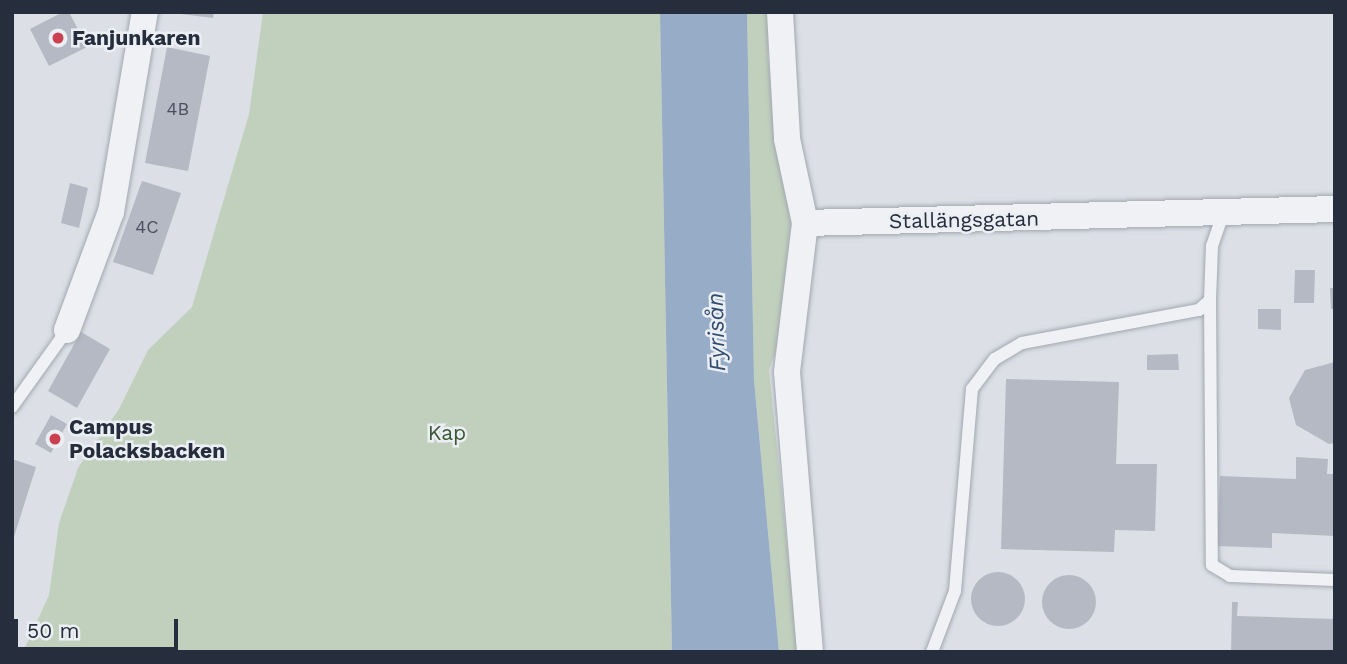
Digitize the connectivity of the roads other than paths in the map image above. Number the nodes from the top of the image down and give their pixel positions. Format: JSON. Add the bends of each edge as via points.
{"nodes":[{"id":1,"x":145,"y":12,"type":"edge"},
{"id":2,"x":780,"y":12,"type":"edge"},
{"id":3,"x":1335,"y":209,"type":"edge"},
{"id":4,"x":1223,"y":215,"type":"junction"},
{"id":5,"x":805,"y":223,"type":"junction"},
{"id":6,"x":1210,"y":300,"type":"junction"},
{"id":7,"x":67,"y":330,"type":"joint"},
{"id":8,"x":14,"y":401,"type":"edge"},
{"id":9,"x":1335,"y":580,"type":"edge"},
{"id":10,"x":810,"y":652,"type":"edge"},
{"id":11,"x":932,"y":652,"type":"edge"}],
"edges":[{"from":1,"to":7,"type":"street","via":[[111,212]]},
{"from":2,"to":5,"type":"street","via":[[787,139]]},
{"from":3,"to":4,"type":"street","name":"Stallängsgatan"},
{"from":4,"to":5,"type":"street","name":"Stallängsgatan"},
{"from":4,"to":6,"type":"lane","via":[[1212,246]]},
{"from":5,"to":10,"type":"street","via":[[787,372]]},
{"from":6,"to":9,"type":"lane","via":[[1212,565],[1230,576]]},
{"from":6,"to":11,"type":"lane","via":[[1164,319],[1053,332],[995,359],[972,389],[955,591]]},
{"from":7,"to":8,"type":"lane"}]}
